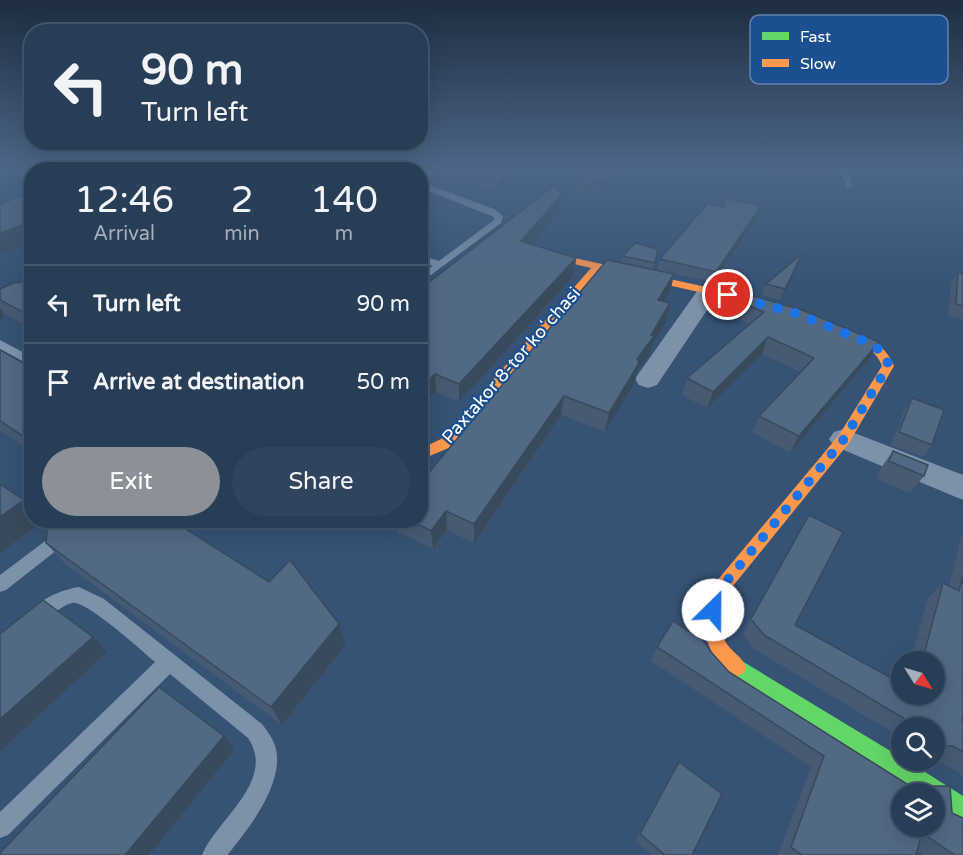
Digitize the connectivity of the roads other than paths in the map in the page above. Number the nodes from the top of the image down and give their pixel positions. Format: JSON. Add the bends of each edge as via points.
{"nodes":[{"id":1,"x":481,"y":209,"type":"edge"},
{"id":2,"x":552,"y":256,"type":"edge"},
{"id":3,"x":428,"y":261,"type":"edge"},
{"id":4,"x":440,"y":265,"type":"junction"},
{"id":5,"x":597,"y":267,"type":"junction"},
{"id":6,"x":428,"y":274,"type":"edge"},
{"id":7,"x":708,"y":292,"type":"junction"},
{"id":8,"x":804,"y":317,"type":"edge"},
{"id":9,"x":824,"y":325,"type":"edge"},
{"id":10,"x":0,"y":344,"type":"edge"},
{"id":11,"x":24,"y":358,"type":"edge"},
{"id":12,"x":648,"y":379,"type":"dead end"},
{"id":13,"x":844,"y":439,"type":"junction"},
{"id":14,"x":428,"y":451,"type":"edge"},
{"id":15,"x":963,"y":488,"type":"edge"},
{"id":16,"x":75,"y":528,"type":"edge"},
{"id":17,"x":0,"y":585,"type":"edge"},
{"id":18,"x":18,"y":631,"type":"edge"},
{"id":19,"x":169,"y":662,"type":"junction"},
{"id":20,"x":963,"y":808,"type":"edge"},
{"id":21,"x":0,"y":827,"type":"edge"},
{"id":22,"x":213,"y":855,"type":"edge"}],
"edges":[{"from":1,"to":4,"type":"lane","via":[[499,216],[498,221]]},
{"from":2,"to":5,"type":"street","name":"Paxtakor 8-tor koʻchasi"},
{"from":3,"to":4,"type":"lane"},
{"from":4,"to":6,"type":"lane"},
{"from":5,"to":7,"type":"street","name":"Paxtakor 8-tor koʻchasi"},
{"from":5,"to":14,"type":"street","name":"Paxtakor 8-tor koʻchasi","via":[[446,443]]},
{"from":7,"to":8,"type":"street","name":"Paxtakor 8-tor koʻchasi","via":[[747,299]]},
{"from":7,"to":12,"type":"street"},
{"from":9,"to":13,"type":"street","via":[[862,340],[887,358],[888,366]]},
{"from":10,"to":11,"type":"lane"},
{"from":13,"to":15,"type":"street"},
{"from":13,"to":20,"type":"street","via":[[716,594],[716,644],[738,667]]},
{"from":16,"to":17,"type":"lane"},
{"from":18,"to":19,"type":"lane","via":[[66,596],[79,595],[98,605]]},
{"from":19,"to":21,"type":"lane"},
{"from":19,"to":22,"type":"lane","via":[[255,731],[267,750],[263,778],[242,819]]}]}
